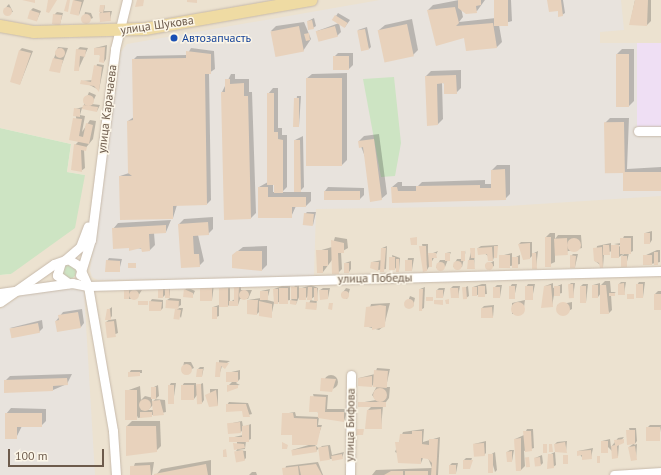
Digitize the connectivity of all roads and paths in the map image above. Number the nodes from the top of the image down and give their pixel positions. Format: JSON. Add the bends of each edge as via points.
{"nodes":[{"id":1,"x":127,"y":0,"type":"edge"},
{"id":2,"x":312,"y":0,"type":"edge"},
{"id":3,"x":0,"y":26,"type":"edge"},
{"id":4,"x":117,"y":31,"type":"junction"},
{"id":5,"x":638,"y":131,"type":"dead end"},
{"id":6,"x":661,"y":131,"type":"edge"},
{"id":7,"x":92,"y":220,"type":"junction"},
{"id":8,"x":63,"y":261,"type":"junction"},
{"id":9,"x":661,"y":271,"type":"edge"},
{"id":10,"x":80,"y":273,"type":"junction"},
{"id":11,"x":70,"y":283,"type":"junction"},
{"id":12,"x":88,"y":286,"type":"junction"},
{"id":13,"x":0,"y":293,"type":"edge"},
{"id":14,"x":13,"y":294,"type":"junction"},
{"id":15,"x":0,"y":302,"type":"edge"},
{"id":16,"x":351,"y":375,"type":"dead end"},
{"id":17,"x":661,"y":472,"type":"edge"},
{"id":18,"x":116,"y":475,"type":"edge"},
{"id":19,"x":350,"y":475,"type":"edge"},
{"id":20,"x":614,"y":475,"type":"edge"}],
"edges":[{"from":1,"to":4,"type":"street","name":"улица Карачаева"},
{"from":2,"to":4,"type":"main road","name":"улица Шукова"},
{"from":3,"to":4,"type":"main road","name":"улица Шукова","via":[[34,32]]},
{"from":4,"to":7,"type":"street","name":"улица Карачаева"},
{"from":5,"to":6,"type":"street"},
{"from":7,"to":8,"type":"street","via":[[80,247]]},
{"from":7,"to":10,"type":"street","name":"улица Карачаева","via":[[87,260]]},
{"from":8,"to":10,"type":"street","via":[[76,262]]},
{"from":8,"to":11,"type":"street","via":[[57,275]]},
{"from":8,"to":14,"type":"street","via":[[20,285]]},
{"from":9,"to":12,"type":"street","name":"улица Победы"},
{"from":10,"to":11,"type":"street"},
{"from":10,"to":12,"type":"street"},
{"from":11,"to":12,"type":"street","name":"улица Победы"},
{"from":11,"to":14,"type":"street"},
{"from":12,"to":18,"type":"street","via":[[113,431]]},
{"from":13,"to":14,"type":"street"},
{"from":14,"to":15,"type":"street"},
{"from":16,"to":19,"type":"street","name":"улица Бифова"},
{"from":17,"to":20,"type":"street"}]}
